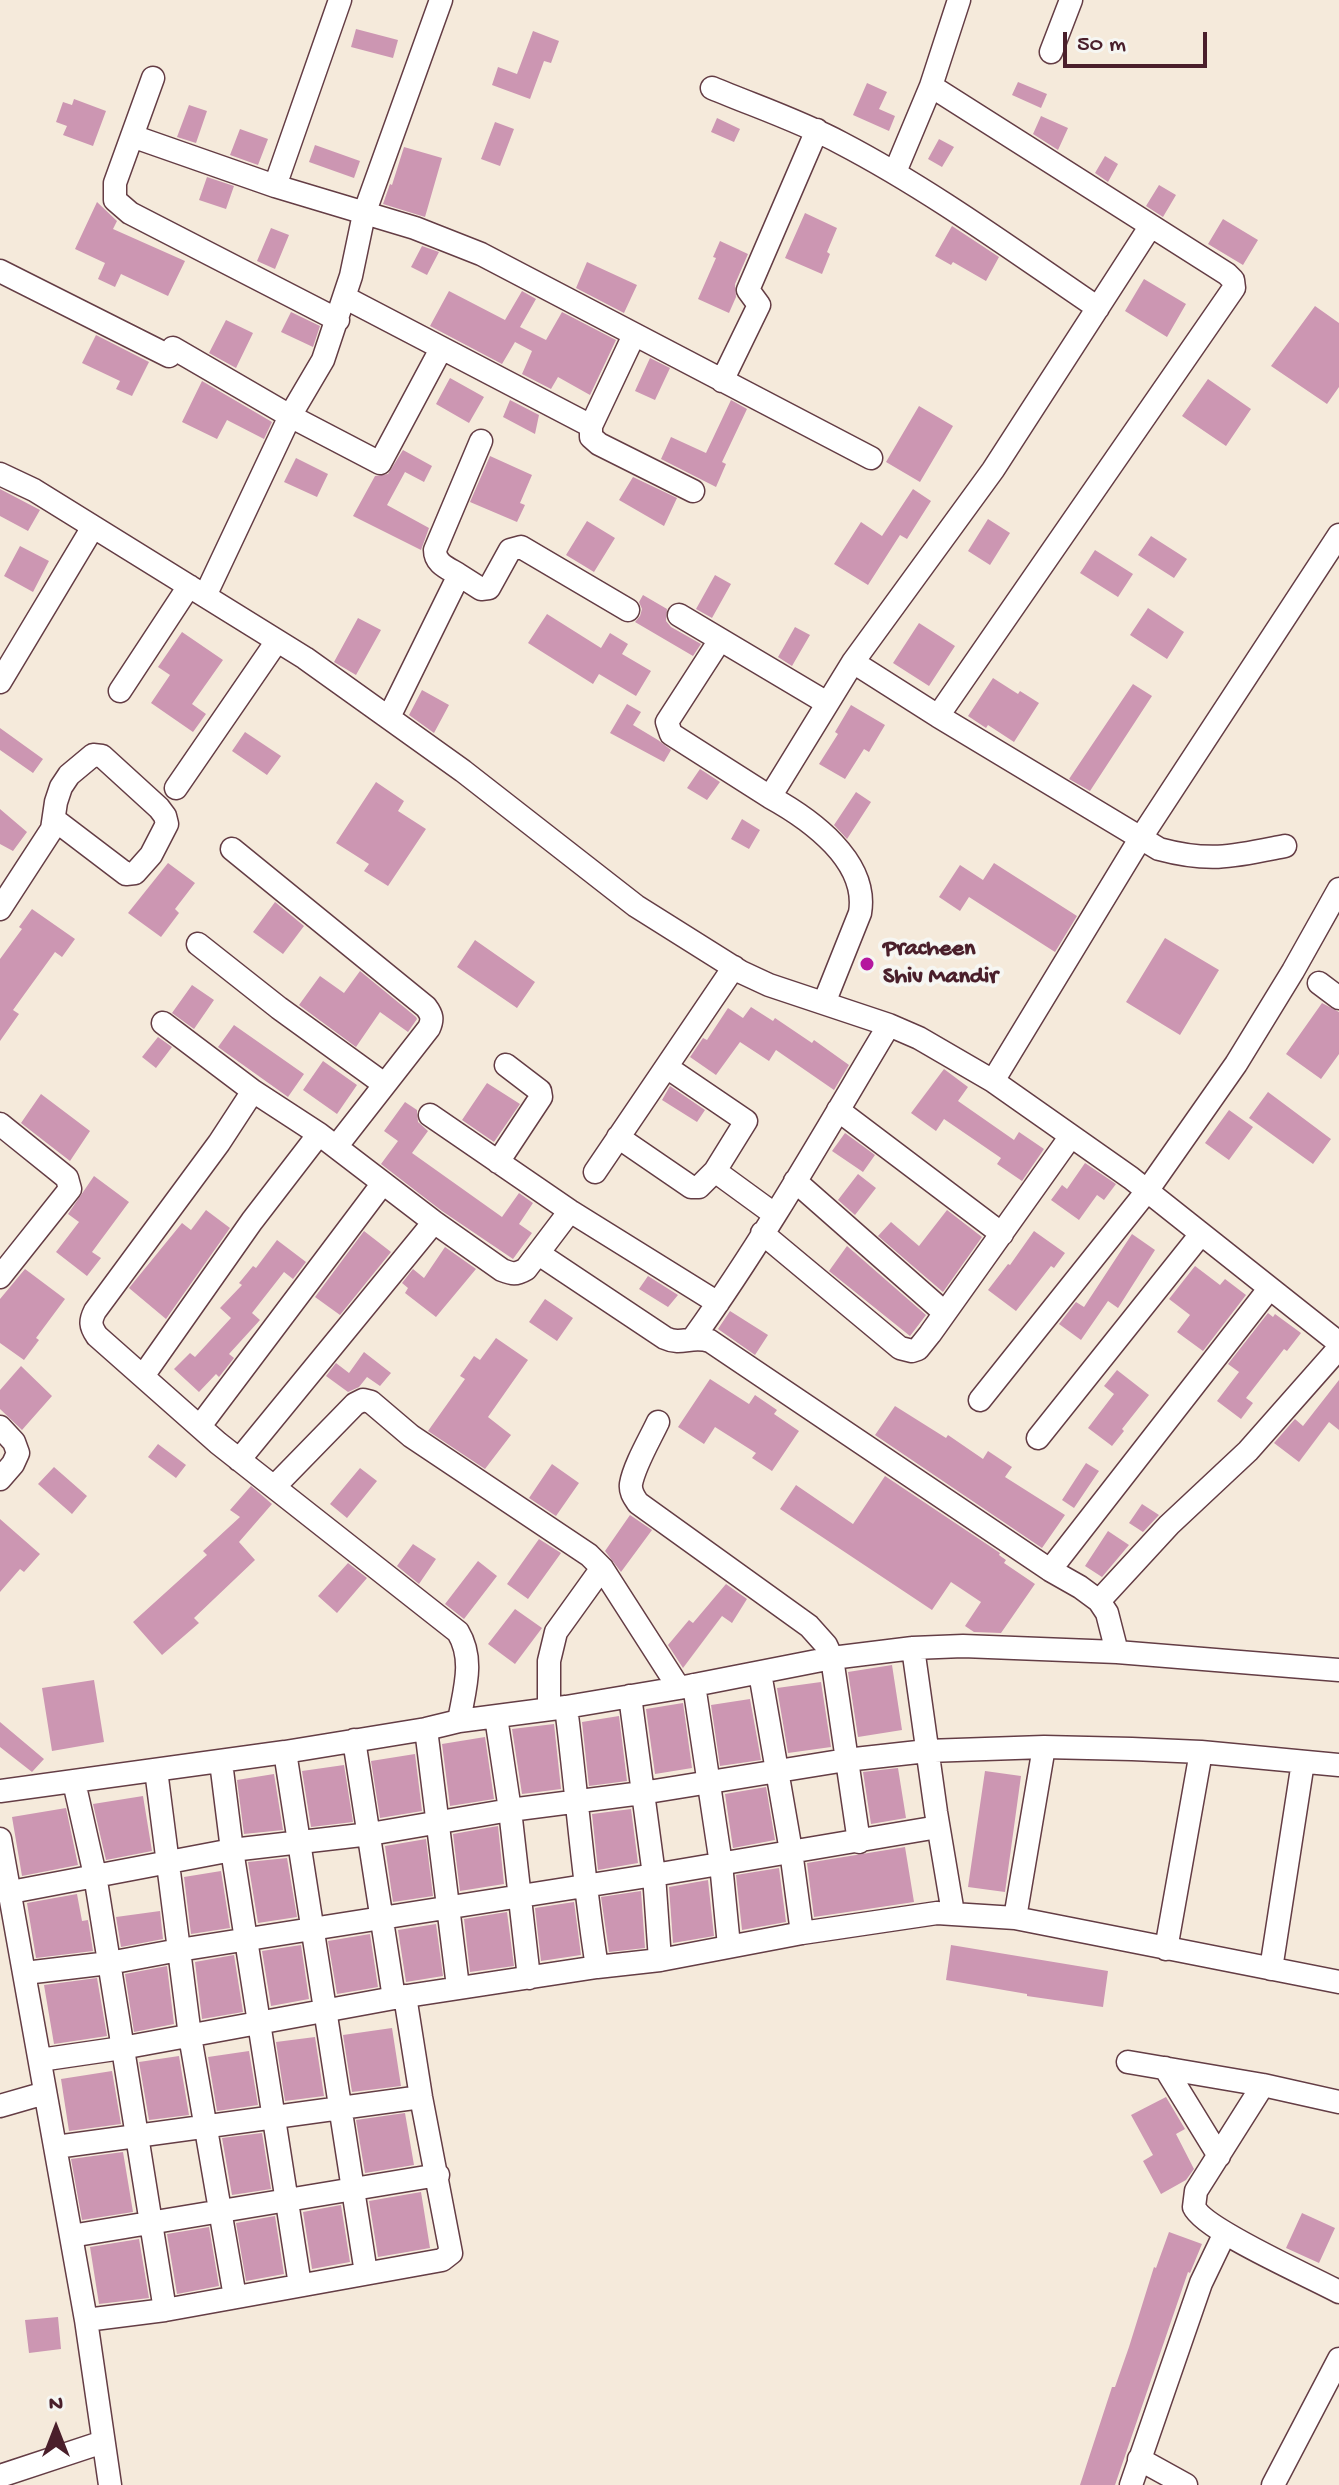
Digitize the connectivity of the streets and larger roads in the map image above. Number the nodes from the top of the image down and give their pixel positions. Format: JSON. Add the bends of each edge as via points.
{"nodes":[{"id":1,"x":340,"y":0,"type":"edge"},
{"id":2,"x":441,"y":0,"type":"edge"},
{"id":3,"x":959,"y":0,"type":"edge"},
{"id":4,"x":1071,"y":0,"type":"edge"},
{"id":5,"x":1051,"y":52,"type":"dead end"},
{"id":6,"x":153,"y":78,"type":"dead end"},
{"id":7,"x":931,"y":86,"type":"junction"},
{"id":8,"x":712,"y":88,"type":"dead end"},
{"id":9,"x":817,"y":130,"type":"junction"},
{"id":10,"x":132,"y":136,"type":"junction"},
{"id":11,"x":895,"y":172,"type":"junction"},
{"id":12,"x":275,"y":186,"type":"junction"},
{"id":13,"x":364,"y":214,"type":"junction"},
{"id":14,"x":1150,"y":227,"type":"junction"},
{"id":15,"x":0,"y":271,"type":"edge"},
{"id":16,"x":344,"y":297,"type":"junction"},
{"id":17,"x":1098,"y":308,"type":"junction"},
{"id":18,"x":338,"y":320,"type":"junction"},
{"id":19,"x":634,"y":335,"type":"junction"},
{"id":20,"x":441,"y":349,"type":"junction"},
{"id":21,"x":722,"y":381,"type":"junction"},
{"id":22,"x":290,"y":416,"type":"junction"},
{"id":23,"x":591,"y":426,"type":"junction"},
{"id":24,"x":481,"y":441,"type":"dead end"},
{"id":25,"x":871,"y":458,"type":"dead end"},
{"id":26,"x":0,"y":474,"type":"edge"},
{"id":27,"x":693,"y":491,"type":"dead end"},
{"id":28,"x":93,"y":527,"type":"junction"},
{"id":29,"x":1339,"y":535,"type":"edge"},
{"id":30,"x":459,"y":575,"type":"junction"},
{"id":31,"x":197,"y":591,"type":"junction"},
{"id":32,"x":628,"y":610,"type":"dead end"},
{"id":33,"x":679,"y":615,"type":"dead end"},
{"id":34,"x":720,"y":640,"type":"junction"},
{"id":35,"x":277,"y":641,"type":"junction"},
{"id":36,"x":853,"y":662,"type":"junction"},
{"id":37,"x":0,"y":682,"type":"edge"},
{"id":38,"x":120,"y":691,"type":"dead end"},
{"id":39,"x":827,"y":703,"type":"junction"},
{"id":40,"x":938,"y":716,"type":"junction"},
{"id":41,"x":389,"y":717,"type":"junction"},
{"id":42,"x":176,"y":788,"type":"dead end"},
{"id":43,"x":770,"y":797,"type":"junction"},
{"id":44,"x":55,"y":820,"type":"junction"},
{"id":45,"x":1140,"y":839,"type":"junction"},
{"id":46,"x":1285,"y":846,"type":"dead end"},
{"id":47,"x":232,"y":849,"type":"dead end"},
{"id":48,"x":1339,"y":889,"type":"edge"},
{"id":49,"x":0,"y":909,"type":"edge"},
{"id":50,"x":198,"y":944,"type":"dead end"},
{"id":51,"x":734,"y":967,"type":"junction"},
{"id":52,"x":1319,"y":983,"type":"dead end"},
{"id":53,"x":1339,"y":998,"type":"edge"},
{"id":54,"x":824,"y":1003,"type":"junction"},
{"id":55,"x":163,"y":1023,"type":"dead end"},
{"id":56,"x":889,"y":1025,"type":"junction"},
{"id":57,"x":506,"y":1065,"type":"dead end"},
{"id":58,"x":668,"y":1068,"type":"junction"},
{"id":59,"x":993,"y":1081,"type":"junction"},
{"id":60,"x":384,"y":1084,"type":"junction"},
{"id":61,"x":253,"y":1091,"type":"junction"},
{"id":62,"x":838,"y":1110,"type":"junction"},
{"id":63,"x":430,"y":1115,"type":"dead end"},
{"id":64,"x":0,"y":1124,"type":"edge"},
{"id":65,"x":1071,"y":1136,"type":"junction"},
{"id":66,"x":618,"y":1137,"type":"junction"},
{"id":67,"x":327,"y":1141,"type":"junction"},
{"id":68,"x":498,"y":1162,"type":"junction"},
{"id":69,"x":715,"y":1171,"type":"junction"},
{"id":70,"x":595,"y":1172,"type":"dead end"},
{"id":71,"x":795,"y":1181,"type":"junction"},
{"id":72,"x":383,"y":1183,"type":"junction"},
{"id":73,"x":1147,"y":1191,"type":"junction"},
{"id":74,"x":570,"y":1211,"type":"junction"},
{"id":75,"x":774,"y":1214,"type":"junction"},
{"id":76,"x":434,"y":1222,"type":"junction"},
{"id":77,"x":762,"y":1233,"type":"junction"},
{"id":78,"x":1002,"y":1234,"type":"junction"},
{"id":79,"x":1201,"y":1234,"type":"junction"},
{"id":80,"x":539,"y":1254,"type":"junction"},
{"id":81,"x":0,"y":1277,"type":"edge"},
{"id":82,"x":1269,"y":1289,"type":"junction"},
{"id":83,"x":718,"y":1303,"type":"junction"},
{"id":84,"x":945,"y":1313,"type":"junction"},
{"id":85,"x":694,"y":1337,"type":"junction"},
{"id":86,"x":1339,"y":1345,"type":"edge"},
{"id":87,"x":143,"y":1376,"type":"junction"},
{"id":88,"x":980,"y":1400,"type":"dead end"},
{"id":89,"x":658,"y":1422,"type":"dead end"},
{"id":90,"x":200,"y":1426,"type":"junction"},
{"id":91,"x":0,"y":1427,"type":"edge"},
{"id":92,"x":1038,"y":1438,"type":"dead end"},
{"id":93,"x":239,"y":1460,"type":"junction"},
{"id":94,"x":0,"y":1479,"type":"edge"},
{"id":95,"x":274,"y":1487,"type":"junction"},
{"id":96,"x":602,"y":1568,"type":"junction"},
{"id":97,"x":1050,"y":1570,"type":"junction"},
{"id":98,"x":1099,"y":1601,"type":"junction"},
{"id":99,"x":913,"y":1648,"type":"junction"},
{"id":100,"x":1117,"y":1652,"type":"junction"},
{"id":101,"x":832,"y":1658,"type":"junction"},
{"id":102,"x":1339,"y":1670,"type":"edge"},
{"id":103,"x":760,"y":1673,"type":"junction"},
{"id":104,"x":686,"y":1687,"type":"junction"},
{"id":105,"x":630,"y":1696,"type":"junction"},
{"id":106,"x":558,"y":1708,"type":"junction"},
{"id":107,"x":496,"y":1717,"type":"junction"},
{"id":108,"x":459,"y":1721,"type":"junction"},
{"id":109,"x":426,"y":1729,"type":"junction"},
{"id":110,"x":354,"y":1740,"type":"junction"},
{"id":111,"x":1044,"y":1747,"type":"junction"},
{"id":112,"x":927,"y":1751,"type":"junction"},
{"id":113,"x":285,"y":1752,"type":"junction"},
{"id":114,"x":1201,"y":1752,"type":"junction"},
{"id":115,"x":846,"y":1760,"type":"junction"},
{"id":116,"x":221,"y":1762,"type":"junction"},
{"id":117,"x":1303,"y":1762,"type":"junction"},
{"id":118,"x":1339,"y":1765,"type":"edge"},
{"id":119,"x":156,"y":1770,"type":"junction"},
{"id":120,"x":776,"y":1771,"type":"junction"},
{"id":121,"x":74,"y":1782,"type":"junction"},
{"id":122,"x":708,"y":1782,"type":"junction"},
{"id":123,"x":0,"y":1791,"type":"edge"},
{"id":124,"x":642,"y":1793,"type":"junction"},
{"id":125,"x":578,"y":1801,"type":"junction"},
{"id":126,"x":510,"y":1810,"type":"junction"},
{"id":127,"x":438,"y":1823,"type":"junction"},
{"id":128,"x":938,"y":1827,"type":"junction"},
{"id":129,"x":370,"y":1834,"type":"junction"},
{"id":130,"x":0,"y":1839,"type":"edge"},
{"id":131,"x":300,"y":1841,"type":"junction"},
{"id":132,"x":859,"y":1842,"type":"junction"},
{"id":133,"x":232,"y":1850,"type":"junction"},
{"id":134,"x":791,"y":1853,"type":"junction"},
{"id":135,"x":167,"y":1861,"type":"junction"},
{"id":136,"x":721,"y":1864,"type":"junction"},
{"id":137,"x":95,"y":1875,"type":"junction"},
{"id":138,"x":654,"y":1875,"type":"junction"},
{"id":139,"x":584,"y":1885,"type":"junction"},
{"id":140,"x":11,"y":1892,"type":"junction"},
{"id":141,"x":521,"y":1896,"type":"junction"},
{"id":142,"x":448,"y":1907,"type":"junction"},
{"id":143,"x":953,"y":1913,"type":"junction"},
{"id":144,"x":381,"y":1918,"type":"junction"},
{"id":145,"x":1015,"y":1918,"type":"junction"},
{"id":146,"x":312,"y":1930,"type":"junction"},
{"id":147,"x":802,"y":1933,"type":"junction"},
{"id":148,"x":245,"y":1941,"type":"junction"},
{"id":149,"x":729,"y":1946,"type":"junction"},
{"id":150,"x":1166,"y":1949,"type":"junction"},
{"id":151,"x":179,"y":1950,"type":"junction"},
{"id":152,"x":660,"y":1960,"type":"junction"},
{"id":153,"x":109,"y":1963,"type":"junction"},
{"id":154,"x":597,"y":1967,"type":"junction"},
{"id":155,"x":1271,"y":1969,"type":"junction"},
{"id":156,"x":25,"y":1973,"type":"junction"},
{"id":157,"x":529,"y":1978,"type":"junction"},
{"id":158,"x":1339,"y":1982,"type":"edge"},
{"id":159,"x":458,"y":1987,"type":"junction"},
{"id":160,"x":400,"y":1997,"type":"junction"},
{"id":161,"x":325,"y":2010,"type":"junction"},
{"id":162,"x":260,"y":2023,"type":"junction"},
{"id":163,"x":190,"y":2036,"type":"junction"},
{"id":164,"x":122,"y":2048,"type":"junction"},
{"id":165,"x":40,"y":2060,"type":"junction"},
{"id":166,"x":1128,"y":2062,"type":"dead end"},
{"id":167,"x":1165,"y":2068,"type":"junction"},
{"id":168,"x":1263,"y":2085,"type":"junction"},
{"id":169,"x":45,"y":2093,"type":"junction"},
{"id":170,"x":421,"y":2097,"type":"junction"},
{"id":171,"x":1339,"y":2102,"type":"edge"},
{"id":172,"x":0,"y":2106,"type":"edge"},
{"id":173,"x":341,"y":2108,"type":"junction"},
{"id":174,"x":274,"y":2117,"type":"junction"},
{"id":175,"x":206,"y":2127,"type":"junction"},
{"id":176,"x":137,"y":2136,"type":"junction"},
{"id":177,"x":56,"y":2147,"type":"junction"},
{"id":178,"x":1219,"y":2156,"type":"junction"},
{"id":179,"x":438,"y":2175,"type":"junction"},
{"id":180,"x":353,"y":2189,"type":"junction"},
{"id":181,"x":288,"y":2200,"type":"junction"},
{"id":182,"x":219,"y":2211,"type":"junction"},
{"id":183,"x":151,"y":2223,"type":"junction"},
{"id":184,"x":1225,"y":2233,"type":"junction"},
{"id":185,"x":71,"y":2236,"type":"junction"},
{"id":186,"x":366,"y":2273,"type":"junction"},
{"id":187,"x":300,"y":2285,"type":"junction"},
{"id":188,"x":1339,"y":2292,"type":"edge"},
{"id":189,"x":235,"y":2297,"type":"junction"},
{"id":190,"x":165,"y":2310,"type":"junction"},
{"id":191,"x":86,"y":2320,"type":"junction"},
{"id":192,"x":1339,"y":2359,"type":"edge"},
{"id":193,"x":103,"y":2442,"type":"junction"},
{"id":194,"x":1139,"y":2459,"type":"junction"},
{"id":195,"x":0,"y":2476,"type":"edge"},
{"id":196,"x":110,"y":2485,"type":"edge"},
{"id":197,"x":1131,"y":2485,"type":"edge"},
{"id":198,"x":1186,"y":2485,"type":"edge"},
{"id":199,"x":1273,"y":2485,"type":"edge"}],
"edges":[{"from":1,"to":12,"type":"street"},
{"from":2,"to":13,"type":"street"},
{"from":3,"to":7,"type":"street"},
{"from":4,"to":5,"type":"street"},
{"from":6,"to":10,"type":"street"},
{"from":7,"to":11,"type":"street"},
{"from":7,"to":14,"type":"street"},
{"from":8,"to":9,"type":"street"},
{"from":9,"to":11,"type":"street"},
{"from":9,"to":21,"type":"street","via":[[748,290],[759,305]]},
{"from":10,"to":12,"type":"street"},
{"from":10,"to":18,"type":"street","via":[[115,183],[115,200],[121,207]]},
{"from":11,"to":17,"type":"street"},
{"from":12,"to":13,"type":"street"},
{"from":13,"to":16,"type":"street"},
{"from":13,"to":19,"type":"street","via":[[481,254]]},
{"from":14,"to":17,"type":"street"},
{"from":14,"to":40,"type":"street","via":[[1227,274],[1234,288]]},
{"from":15,"to":22,"type":"street","via":[[171,352]]},
{"from":16,"to":18,"type":"street"},
{"from":16,"to":20,"type":"street"},
{"from":17,"to":36,"type":"street","via":[[993,470]]},
{"from":18,"to":22,"type":"street","via":[[323,360]]},
{"from":19,"to":21,"type":"street"},
{"from":19,"to":23,"type":"street"},
{"from":20,"to":22,"type":"street","via":[[380,463]]},
{"from":20,"to":23,"type":"street"},
{"from":21,"to":25,"type":"street"},
{"from":22,"to":31,"type":"street"},
{"from":23,"to":27,"type":"street","via":[[591,437],[599,444]]},
{"from":24,"to":30,"type":"street","via":[[435,550],[439,563]]},
{"from":26,"to":28,"type":"street"},
{"from":28,"to":31,"type":"street"},
{"from":28,"to":37,"type":"street"},
{"from":29,"to":45,"type":"street"},
{"from":30,"to":32,"type":"street","via":[[481,589],[489,588],[510,550],[521,547]]},
{"from":30,"to":41,"type":"street"},
{"from":31,"to":35,"type":"street"},
{"from":31,"to":38,"type":"street"},
{"from":33,"to":34,"type":"street"},
{"from":34,"to":39,"type":"street"},
{"from":34,"to":43,"type":"street","via":[[667,722],[671,734]]},
{"from":35,"to":41,"type":"street"},
{"from":35,"to":42,"type":"street"},
{"from":36,"to":39,"type":"street"},
{"from":36,"to":40,"type":"street"},
{"from":39,"to":43,"type":"street"},
{"from":40,"to":45,"type":"street"},
{"from":41,"to":51,"type":"street","via":[[636,906]]},
{"from":43,"to":54,"type":"street","via":[[821,833],[845,858],[861,895],[860,913]]},
{"from":44,"to":44,"type":"street","via":[[126,874],[135,873],[151,855],[167,824],[149,798],[102,756],[93,755],[61,787]]},
{"from":44,"to":49,"type":"street"},
{"from":45,"to":46,"type":"street","via":[[1187,857],[1219,859]]},
{"from":45,"to":59,"type":"street"},
{"from":47,"to":60,"type":"street","via":[[431,1014],[429,1028]]},
{"from":48,"to":73,"type":"street","via":[[1236,1064]]},
{"from":50,"to":60,"type":"street"},
{"from":51,"to":54,"type":"street"},
{"from":51,"to":58,"type":"street"},
{"from":52,"to":53,"type":"street"},
{"from":54,"to":56,"type":"street"},
{"from":55,"to":61,"type":"street"},
{"from":56,"to":59,"type":"street"},
{"from":56,"to":62,"type":"street"},
{"from":57,"to":68,"type":"street","via":[[541,1097]]},
{"from":58,"to":66,"type":"street"},
{"from":58,"to":69,"type":"street","via":[[746,1121]]},
{"from":59,"to":65,"type":"street"},
{"from":60,"to":67,"type":"street"},
{"from":61,"to":67,"type":"street"},
{"from":61,"to":87,"type":"street","via":[[90,1320],[97,1336]]},
{"from":62,"to":71,"type":"street"},
{"from":62,"to":78,"type":"street"},
{"from":63,"to":68,"type":"street"},
{"from":64,"to":81,"type":"street","via":[[67,1178],[70,1189]]},
{"from":65,"to":73,"type":"street"},
{"from":65,"to":78,"type":"street"},
{"from":66,"to":69,"type":"street","via":[[691,1187],[699,1187]]},
{"from":66,"to":70,"type":"street"},
{"from":67,"to":72,"type":"street"},
{"from":67,"to":87,"type":"street","via":[[252,1221]]},
{"from":68,"to":74,"type":"street"},
{"from":69,"to":75,"type":"street"},
{"from":71,"to":75,"type":"street"},
{"from":71,"to":84,"type":"street"},
{"from":72,"to":76,"type":"street"},
{"from":72,"to":90,"type":"street"},
{"from":73,"to":79,"type":"street"},
{"from":73,"to":88,"type":"street"},
{"from":74,"to":80,"type":"street"},
{"from":74,"to":83,"type":"street"},
{"from":75,"to":77,"type":"street"},
{"from":76,"to":80,"type":"street","via":[[512,1274],[526,1269]]},
{"from":76,"to":93,"type":"street"},
{"from":77,"to":83,"type":"street"},
{"from":77,"to":84,"type":"street","via":[[900,1348],[918,1349]]},
{"from":78,"to":84,"type":"street"},
{"from":79,"to":82,"type":"street"},
{"from":79,"to":92,"type":"street"},
{"from":80,"to":85,"type":"street","via":[[665,1338],[678,1343]]},
{"from":82,"to":86,"type":"street"},
{"from":82,"to":97,"type":"street"},
{"from":83,"to":85,"type":"street"},
{"from":85,"to":97,"type":"street","via":[[710,1341]]},
{"from":86,"to":98,"type":"street","via":[[1260,1438]]},
{"from":87,"to":90,"type":"street"},
{"from":89,"to":101,"type":"street","via":[[631,1485],[638,1503],[809,1626]]},
{"from":90,"to":93,"type":"street"},
{"from":91,"to":94,"type":"street","via":[[18,1453]]},
{"from":93,"to":95,"type":"street"},
{"from":95,"to":96,"type":"street","via":[[363,1400]]},
{"from":95,"to":108,"type":"street","via":[[458,1632],[467,1646],[468,1664]]},
{"from":96,"to":104,"type":"street"},
{"from":96,"to":106,"type":"street","via":[[556,1632],[549,1661]]},
{"from":97,"to":98,"type":"street"},
{"from":98,"to":100,"type":"street"},
{"from":99,"to":100,"type":"street"},
{"from":99,"to":101,"type":"street"},
{"from":99,"to":112,"type":"street"},
{"from":100,"to":102,"type":"street"},
{"from":101,"to":103,"type":"street"},
{"from":101,"to":115,"type":"street"},
{"from":103,"to":104,"type":"street"},
{"from":103,"to":120,"type":"street"},
{"from":104,"to":105,"type":"street"},
{"from":104,"to":122,"type":"street"},
{"from":105,"to":106,"type":"street"},
{"from":105,"to":124,"type":"street"},
{"from":106,"to":107,"type":"street"},
{"from":106,"to":125,"type":"street"},
{"from":107,"to":108,"type":"street"},
{"from":107,"to":126,"type":"street"},
{"from":108,"to":109,"type":"street"},
{"from":109,"to":110,"type":"street"},
{"from":109,"to":127,"type":"street"},
{"from":110,"to":113,"type":"street"},
{"from":110,"to":129,"type":"street"},
{"from":111,"to":112,"type":"street"},
{"from":111,"to":114,"type":"street"},
{"from":111,"to":145,"type":"street"},
{"from":112,"to":115,"type":"street"},
{"from":112,"to":128,"type":"street"},
{"from":113,"to":116,"type":"street"},
{"from":113,"to":131,"type":"street"},
{"from":114,"to":117,"type":"street"},
{"from":114,"to":150,"type":"street"},
{"from":115,"to":120,"type":"street"},
{"from":115,"to":132,"type":"street"},
{"from":116,"to":119,"type":"street"},
{"from":116,"to":133,"type":"street"},
{"from":117,"to":118,"type":"street"},
{"from":117,"to":155,"type":"street"},
{"from":119,"to":121,"type":"street"},
{"from":119,"to":135,"type":"street"},
{"from":120,"to":122,"type":"street"},
{"from":120,"to":134,"type":"street"},
{"from":121,"to":123,"type":"street"},
{"from":121,"to":137,"type":"street"},
{"from":122,"to":124,"type":"street"},
{"from":122,"to":136,"type":"street"},
{"from":124,"to":125,"type":"street"},
{"from":124,"to":138,"type":"street"},
{"from":125,"to":126,"type":"street"},
{"from":125,"to":139,"type":"street"},
{"from":126,"to":127,"type":"street"},
{"from":126,"to":141,"type":"street"},
{"from":127,"to":129,"type":"street"},
{"from":127,"to":142,"type":"street"},
{"from":128,"to":132,"type":"street"},
{"from":128,"to":143,"type":"street"},
{"from":129,"to":131,"type":"street"},
{"from":129,"to":144,"type":"street"},
{"from":130,"to":140,"type":"street"},
{"from":131,"to":133,"type":"street"},
{"from":131,"to":146,"type":"street"},
{"from":132,"to":134,"type":"street"},
{"from":133,"to":135,"type":"street"},
{"from":133,"to":148,"type":"street"},
{"from":134,"to":136,"type":"street"},
{"from":134,"to":147,"type":"street"},
{"from":135,"to":137,"type":"street"},
{"from":135,"to":151,"type":"street"},
{"from":136,"to":138,"type":"street"},
{"from":136,"to":149,"type":"street"},
{"from":137,"to":140,"type":"street"},
{"from":137,"to":153,"type":"street"},
{"from":138,"to":139,"type":"street"},
{"from":138,"to":152,"type":"street"},
{"from":139,"to":141,"type":"street"},
{"from":139,"to":154,"type":"street"},
{"from":140,"to":156,"type":"street"},
{"from":141,"to":142,"type":"street"},
{"from":141,"to":157,"type":"street"},
{"from":142,"to":144,"type":"street"},
{"from":142,"to":159,"type":"street"},
{"from":143,"to":145,"type":"street"},
{"from":143,"to":147,"type":"street"},
{"from":144,"to":146,"type":"street"},
{"from":144,"to":160,"type":"street"},
{"from":145,"to":150,"type":"street"},
{"from":146,"to":148,"type":"street"},
{"from":146,"to":161,"type":"street"},
{"from":147,"to":149,"type":"street"},
{"from":148,"to":151,"type":"street"},
{"from":148,"to":162,"type":"street"},
{"from":149,"to":152,"type":"street"},
{"from":150,"to":155,"type":"street"},
{"from":151,"to":153,"type":"street"},
{"from":151,"to":163,"type":"street"},
{"from":152,"to":154,"type":"street"},
{"from":153,"to":156,"type":"street"},
{"from":153,"to":164,"type":"street"},
{"from":154,"to":157,"type":"street"},
{"from":155,"to":158,"type":"street"},
{"from":156,"to":165,"type":"street"},
{"from":157,"to":159,"type":"street"},
{"from":159,"to":160,"type":"street"},
{"from":160,"to":161,"type":"street"},
{"from":160,"to":170,"type":"street"},
{"from":161,"to":162,"type":"street"},
{"from":161,"to":173,"type":"street"},
{"from":162,"to":163,"type":"street"},
{"from":162,"to":174,"type":"street"},
{"from":163,"to":164,"type":"street"},
{"from":163,"to":175,"type":"street"},
{"from":164,"to":165,"type":"street"},
{"from":164,"to":176,"type":"street"},
{"from":165,"to":169,"type":"street"},
{"from":166,"to":167,"type":"street"},
{"from":167,"to":168,"type":"street"},
{"from":167,"to":178,"type":"street"},
{"from":168,"to":171,"type":"street"},
{"from":168,"to":178,"type":"street"},
{"from":169,"to":172,"type":"street"},
{"from":169,"to":177,"type":"street"},
{"from":170,"to":173,"type":"street"},
{"from":170,"to":179,"type":"street"},
{"from":173,"to":174,"type":"street"},
{"from":173,"to":180,"type":"street"},
{"from":174,"to":175,"type":"street"},
{"from":174,"to":181,"type":"street"},
{"from":175,"to":176,"type":"street"},
{"from":175,"to":182,"type":"street"},
{"from":176,"to":177,"type":"street"},
{"from":176,"to":183,"type":"street"},
{"from":177,"to":185,"type":"street"},
{"from":178,"to":184,"type":"street","via":[[1193,2200],[1197,2213]]},
{"from":179,"to":180,"type":"street"},
{"from":179,"to":186,"type":"street","via":[[451,2253],[442,2260]]},
{"from":180,"to":181,"type":"street"},
{"from":180,"to":186,"type":"street"},
{"from":181,"to":182,"type":"street"},
{"from":181,"to":187,"type":"street"},
{"from":182,"to":183,"type":"street"},
{"from":182,"to":189,"type":"street"},
{"from":183,"to":185,"type":"street"},
{"from":183,"to":190,"type":"street"},
{"from":184,"to":188,"type":"street"},
{"from":184,"to":194,"type":"street","via":[[1201,2283]]},
{"from":185,"to":191,"type":"street"},
{"from":186,"to":187,"type":"street"},
{"from":187,"to":189,"type":"street"},
{"from":189,"to":190,"type":"street"},
{"from":190,"to":191,"type":"street"},
{"from":191,"to":193,"type":"street"},
{"from":192,"to":199,"type":"street"},
{"from":193,"to":195,"type":"street"},
{"from":193,"to":196,"type":"street"},
{"from":194,"to":197,"type":"street"},
{"from":194,"to":198,"type":"street"}]}
